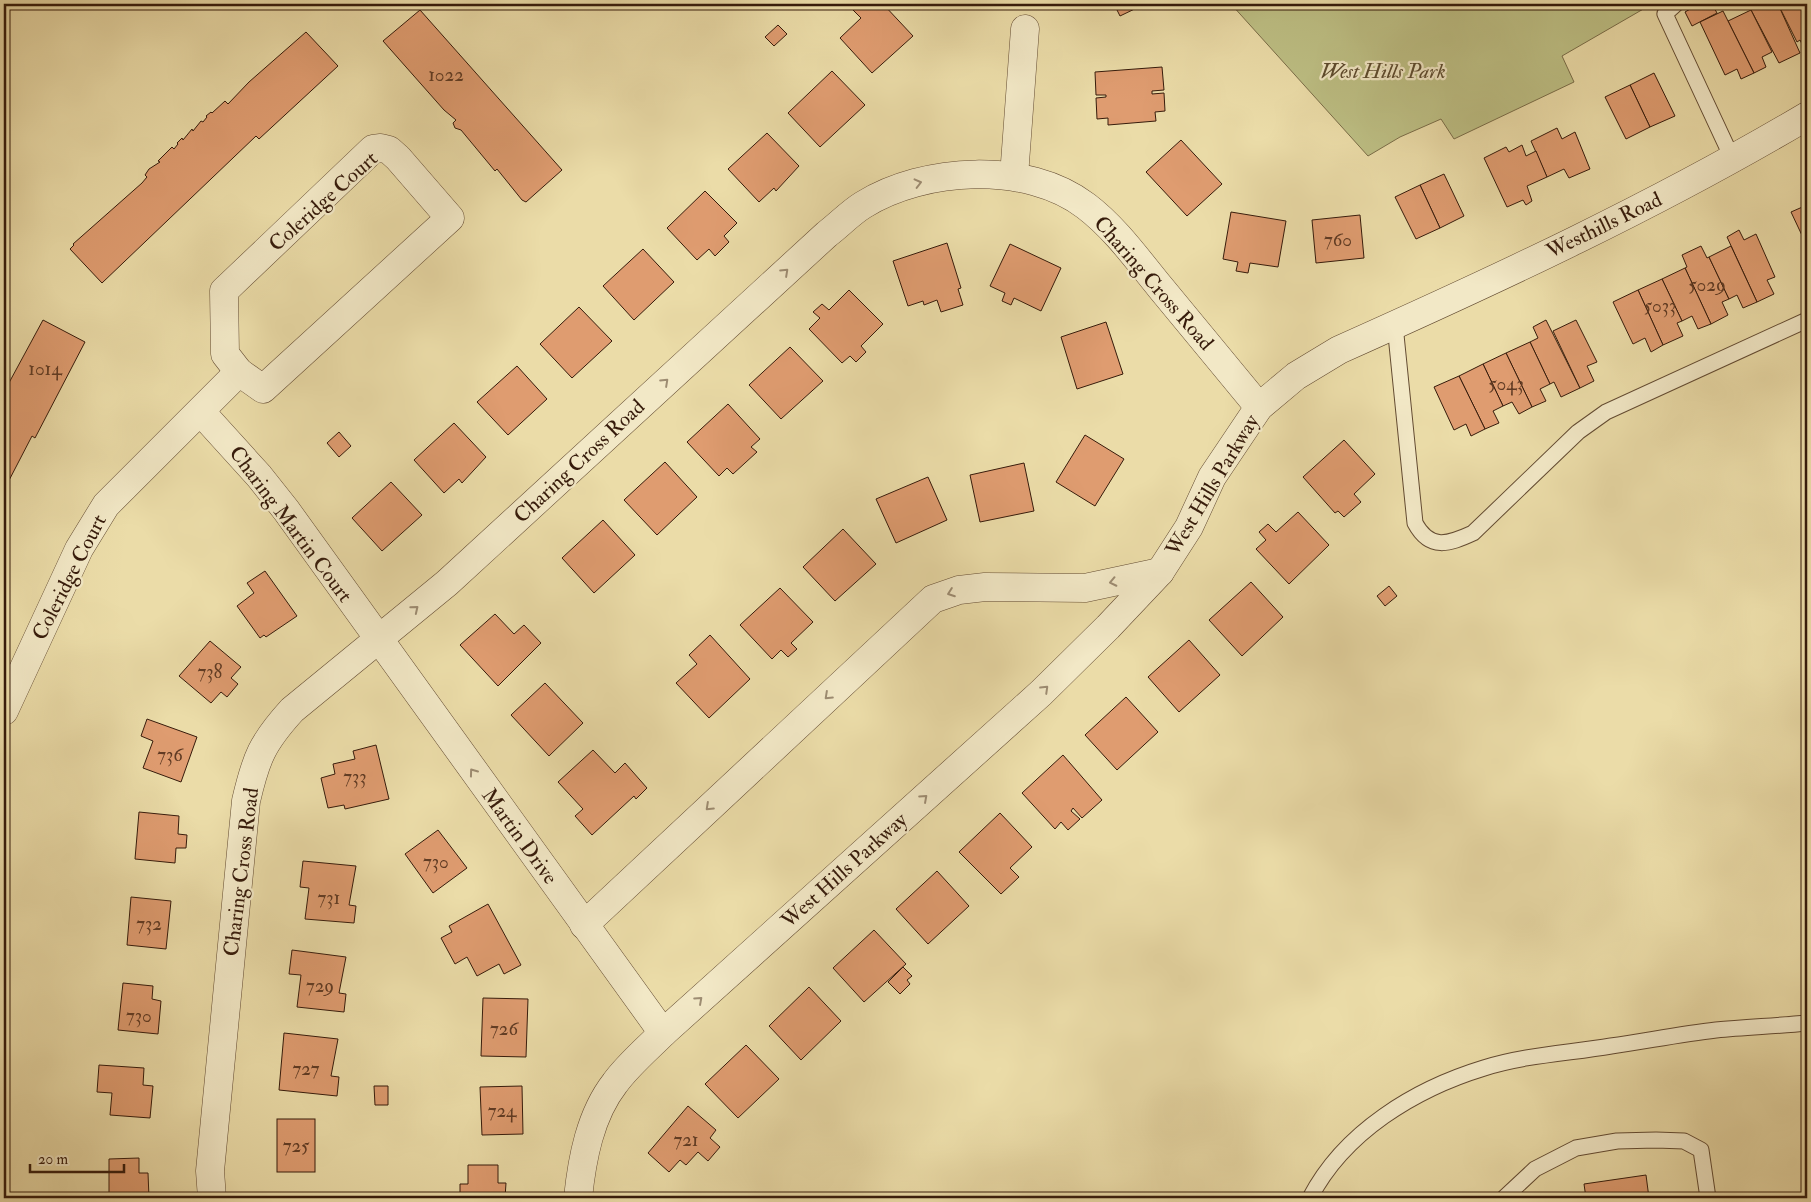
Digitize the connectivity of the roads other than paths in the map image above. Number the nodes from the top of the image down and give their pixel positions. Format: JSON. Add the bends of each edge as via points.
{"nodes":[{"id":1,"x":1676,"y":4,"type":"edge"},
{"id":2,"x":1025,"y":29,"type":"dead end"},
{"id":3,"x":1807,"y":116,"type":"edge"},
{"id":4,"x":1733,"y":160,"type":"junction"},
{"id":5,"x":1014,"y":176,"type":"junction"},
{"id":6,"x":1807,"y":320,"type":"edge"},
{"id":7,"x":1395,"y":325,"type":"junction"},
{"id":8,"x":239,"y":372,"type":"junction"},
{"id":9,"x":1258,"y":407,"type":"junction"},
{"id":10,"x":200,"y":412,"type":"junction"},
{"id":11,"x":1160,"y":572,"type":"junction"},
{"id":12,"x":377,"y":640,"type":"junction"},
{"id":13,"x":4,"y":711,"type":"edge"},
{"id":14,"x":584,"y":925,"type":"junction"},
{"id":15,"x":1807,"y":1023,"type":"edge"},
{"id":16,"x":663,"y":1033,"type":"junction"},
{"id":17,"x":212,"y":1198,"type":"edge"},
{"id":18,"x":578,"y":1198,"type":"edge"},
{"id":19,"x":1310,"y":1198,"type":"edge"},
{"id":20,"x":1504,"y":1198,"type":"edge"},
{"id":21,"x":1708,"y":1198,"type":"edge"}],
"edges":[{"from":1,"to":4,"type":"lane","via":[[1665,14]]},
{"from":2,"to":5,"type":"street"},
{"from":3,"to":4,"type":"street","name":"Westhills Road"},
{"from":4,"to":7,"type":"street","name":"Westhills Road"},
{"from":5,"to":9,"type":"street","name":"Charing Cross Road","via":[[1052,187],[1086,206],[1118,236]]},
{"from":12,"to":5,"type":"street","name":"Charing Cross Road","one_way":true,"via":[[447,583],[827,234],[863,205],[908,186],[947,176]]},
{"from":6,"to":7,"type":"lane","via":[[1606,412],[1578,432],[1473,533],[1438,543],[1422,536],[1415,523]]},
{"from":7,"to":9,"type":"street","name":"West Hills Parkway","via":[[1296,376]]},
{"from":8,"to":8,"type":"street","name":"Coleridge Court","via":[[263,389],[450,218],[389,150],[374,149],[224,291],[225,354]]},
{"from":8,"to":10,"type":"street","name":"Coleridge Court"},
{"from":9,"to":11,"type":"street","name":"West Hills Parkway","via":[[1212,477],[1189,527]]},
{"from":10,"to":12,"type":"street","name":"Charing Martin Court","via":[[265,483]]},
{"from":10,"to":13,"type":"street","name":"Coleridge Court","via":[[106,505],[79,549]]},
{"from":11,"to":14,"type":"street","name":"West Hills Parkway","one_way":true,"via":[[1085,588],[985,587],[959,590],[933,599]]},
{"from":16,"to":11,"type":"street","name":"West Hills Parkway","one_way":true,"via":[[1041,693]]},
{"from":14,"to":12,"type":"street","name":"Martin Drive","one_way":true},
{"from":12,"to":17,"type":"street","name":"Charing Cross Road","via":[[292,710],[270,734],[254,764],[245,811],[210,1171]]},
{"from":14,"to":16,"type":"street","name":"Martin Drive"},
{"from":15,"to":19,"type":"lane","via":[[1717,1030],[1526,1059],[1453,1078],[1416,1096],[1377,1121],[1345,1148]]},
{"from":16,"to":18,"type":"street","name":"West Hills Parkway","via":[[614,1083],[594,1122],[582,1163]]},
{"from":20,"to":21,"type":"lane","via":[[1535,1169],[1576,1148],[1617,1141],[1656,1140],[1684,1141],[1701,1150]]}]}
